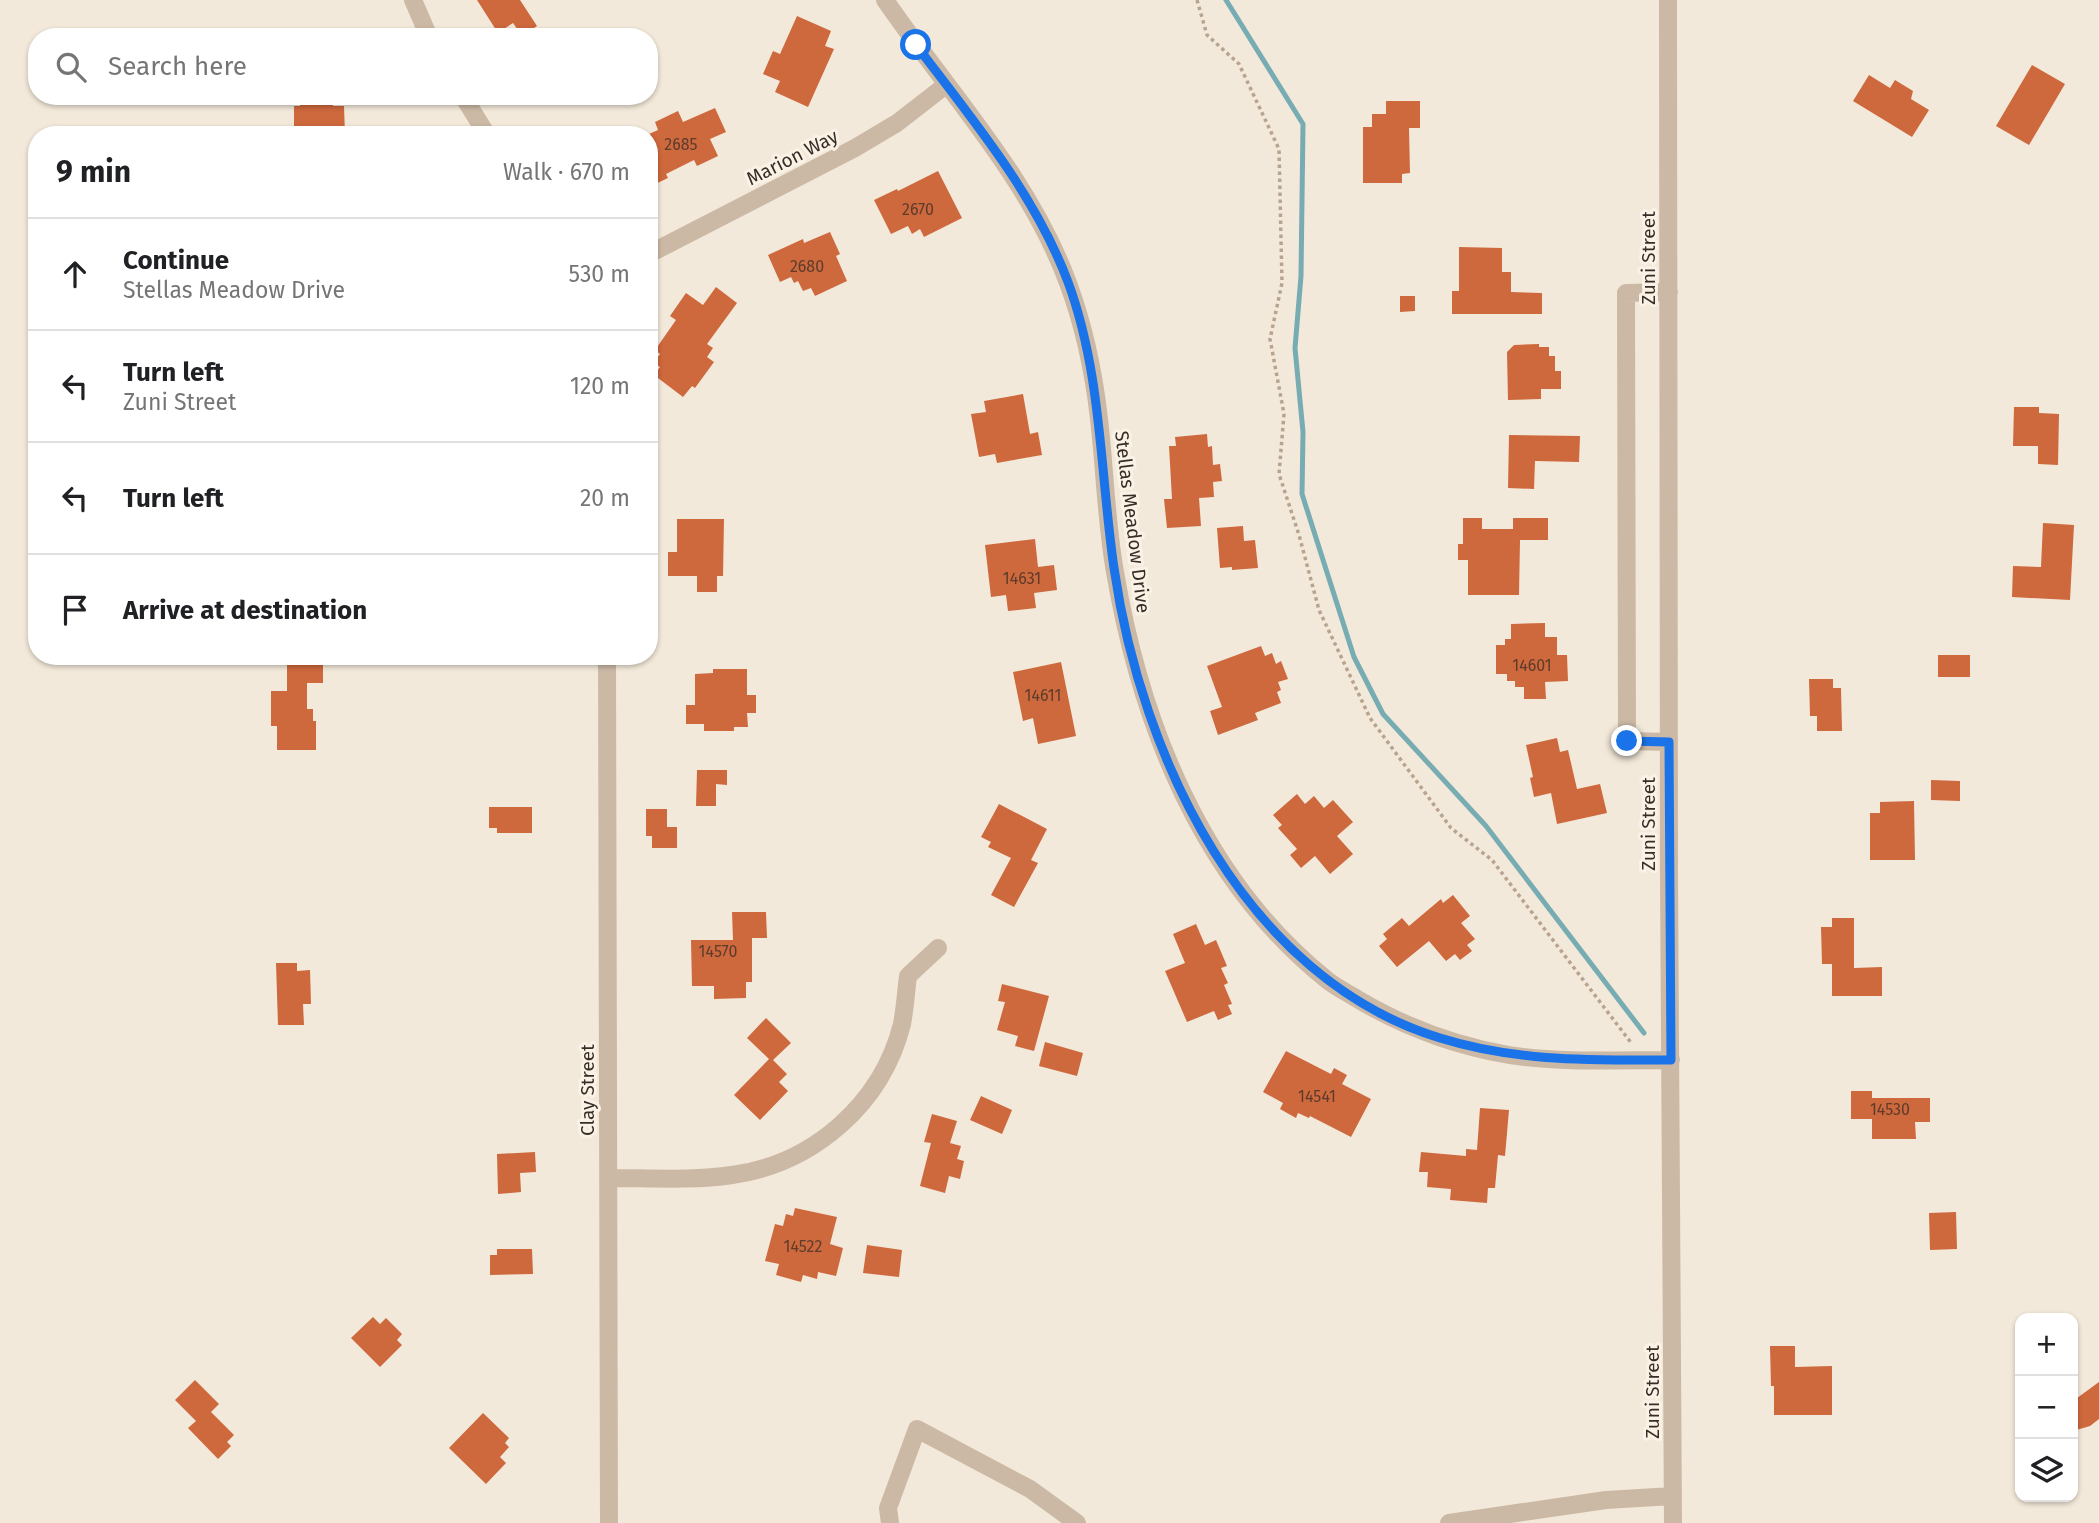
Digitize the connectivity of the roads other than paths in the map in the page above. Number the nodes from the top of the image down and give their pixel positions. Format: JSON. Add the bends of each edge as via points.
{"nodes":[{"id":1,"x":413,"y":0,"type":"edge"},
{"id":2,"x":886,"y":0,"type":"edge"},
{"id":3,"x":1668,"y":0,"type":"edge"},
{"id":4,"x":425,"y":28,"type":"edge"},
{"id":5,"x":946,"y":85,"type":"junction"},
{"id":6,"x":469,"y":105,"type":"edge"},
{"id":7,"x":481,"y":126,"type":"edge"},
{"id":8,"x":658,"y":249,"type":"edge"},
{"id":9,"x":1669,"y":292,"type":"junction"},
{"id":10,"x":607,"y":665,"type":"edge"},
{"id":11,"x":1669,"y":742,"type":"junction"},
{"id":12,"x":938,"y":948,"type":"dead end"},
{"id":13,"x":1671,"y":1060,"type":"junction"},
{"id":14,"x":609,"y":1178,"type":"junction"},
{"id":15,"x":1673,"y":1496,"type":"junction"},
{"id":16,"x":609,"y":1523,"type":"edge"},
{"id":17,"x":890,"y":1523,"type":"edge"},
{"id":18,"x":1077,"y":1523,"type":"edge"},
{"id":19,"x":1449,"y":1523,"type":"edge"},
{"id":20,"x":1673,"y":1523,"type":"edge"}],
"edges":[{"from":1,"to":4,"type":"street"},
{"from":2,"to":5,"type":"street","name":"Stellas Meadow Drive"},
{"from":3,"to":9,"type":"street","name":"Zuni Street"},
{"from":5,"to":8,"type":"street","name":"Marion Way","via":[[897,124],[855,148]]},
{"from":5,"to":13,"type":"street","name":"Stellas Meadow Drive","via":[[1037,215],[1068,282],[1084,334],[1099,416],[1114,569],[1135,664],[1179,784],[1214,852],[1245,897],[1329,982],[1384,1015],[1439,1038],[1509,1055]]},
{"from":6,"to":7,"type":"street"},
{"from":9,"to":11,"type":"street","name":"Zuni Street"},
{"from":9,"to":11,"type":"street","via":[[1626,293],[1627,741]]},
{"from":10,"to":14,"type":"street","name":"Clay Street"},
{"from":11,"to":13,"type":"street","name":"Zuni Street"},
{"from":12,"to":14,"type":"street","via":[[908,976],[898,1035],[872,1090],[849,1118],[821,1141],[778,1164],[731,1176]]},
{"from":13,"to":15,"type":"street","name":"Zuni Street"},
{"from":14,"to":16,"type":"street","name":"Clay Street"},
{"from":15,"to":19,"type":"street","via":[[1606,1500]]},
{"from":15,"to":20,"type":"street","name":"Zuni Street"},
{"from":17,"to":18,"type":"street","via":[[888,1508],[917,1429],[1030,1489]]}]}
